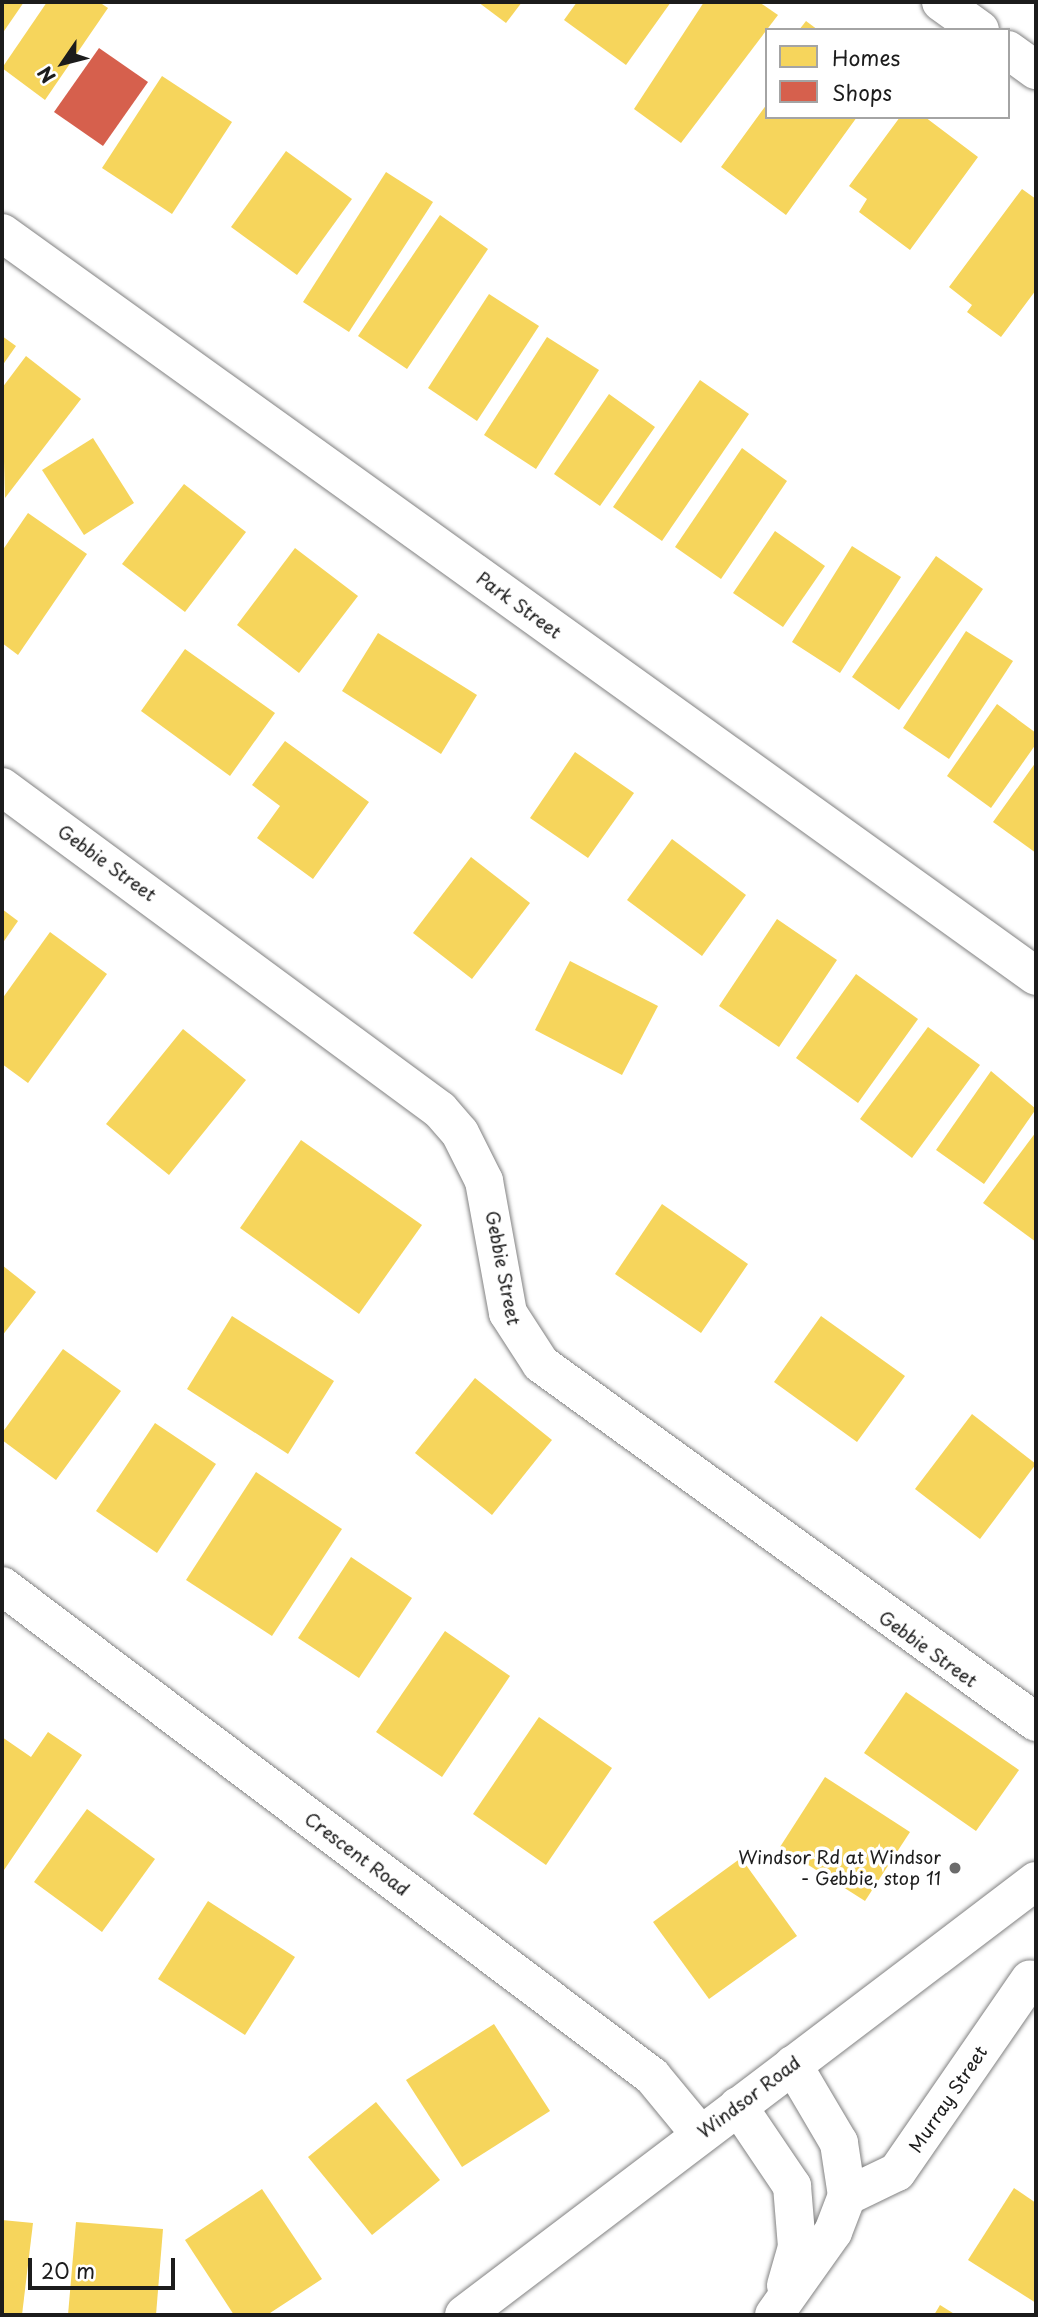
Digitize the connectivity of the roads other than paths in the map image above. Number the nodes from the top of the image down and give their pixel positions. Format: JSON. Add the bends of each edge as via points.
{"nodes":[{"id":1,"x":942,"y":2,"type":"edge"},
{"id":2,"x":977,"y":28,"type":"edge"},
{"id":3,"x":1010,"y":52,"type":"edge"},
{"id":4,"x":1036,"y":71,"type":"edge"},
{"id":5,"x":2,"y":233,"type":"edge"},
{"id":6,"x":2,"y":787,"type":"edge"},
{"id":7,"x":1036,"y":976,"type":"edge"},
{"id":8,"x":2,"y":1586,"type":"edge"},
{"id":9,"x":1036,"y":1722,"type":"edge"},
{"id":10,"x":1036,"y":1881,"type":"edge"},
{"id":11,"x":1030,"y":1979,"type":"dead end"},
{"id":12,"x":793,"y":2065,"type":"junction"},
{"id":13,"x":738,"y":2106,"type":"junction"},
{"id":14,"x":700,"y":2134,"type":"junction"},
{"id":15,"x":847,"y":2196,"type":"junction"},
{"id":16,"x":464,"y":2315,"type":"edge"},
{"id":17,"x":772,"y":2315,"type":"edge"}],
"edges":[{"from":1,"to":2,"type":"street"},
{"from":3,"to":4,"type":"street"},
{"from":5,"to":7,"type":"street","name":"Park Street"},
{"from":6,"to":9,"type":"street","name":"Gebbie Street","via":[[440,1110],[460,1133],[484,1181],[509,1313],[541,1364]]},
{"from":8,"to":14,"type":"street","name":"Crescent Road","via":[[653,2076]]},
{"from":10,"to":12,"type":"street","name":"Windsor Road"},
{"from":11,"to":15,"type":"street","name":"Murray Street","via":[[897,2172]]},
{"from":12,"to":13,"type":"street","name":"Windsor Road"},
{"from":12,"to":15,"type":"street","via":[[839,2143]]},
{"from":13,"to":14,"type":"street","name":"Windsor Road"},
{"from":13,"to":17,"type":"street","via":[[784,2165],[794,2196],[794,2266]]},
{"from":14,"to":16,"type":"street","name":"Windsor Road"},
{"from":15,"to":17,"type":"street","via":[[833,2232]]}]}
